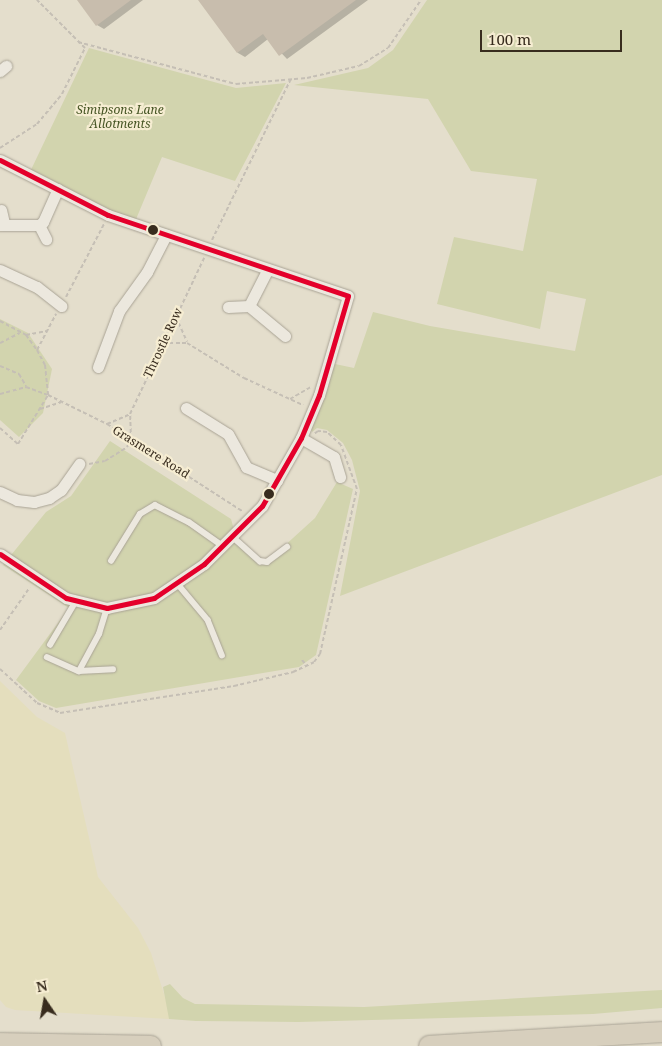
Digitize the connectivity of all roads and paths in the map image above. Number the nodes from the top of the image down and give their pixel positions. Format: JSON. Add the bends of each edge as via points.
{"nodes":[{"id":1,"x":37,"y":0,"type":"edge"},
{"id":2,"x":421,"y":0,"type":"edge"},
{"id":3,"x":78,"y":42,"type":"junction"},
{"id":4,"x":291,"y":79,"type":"junction"},
{"id":5,"x":0,"y":148,"type":"edge"},
{"id":6,"x":0,"y":160,"type":"edge"},
{"id":7,"x":58,"y":189,"type":"junction"},
{"id":8,"x":1,"y":210,"type":"dead end"},
{"id":9,"x":108,"y":215,"type":"junction"},
{"id":10,"x":2,"y":224,"type":"edge"},
{"id":11,"x":39,"y":225,"type":"junction"},
{"id":12,"x":166,"y":235,"type":"junction"},
{"id":13,"x":46,"y":239,"type":"dead end"},
{"id":14,"x":208,"y":250,"type":"junction"},
{"id":15,"x":0,"y":270,"type":"edge"},
{"id":16,"x":268,"y":271,"type":"junction"},
{"id":17,"x":60,"y":306,"type":"junction"},
{"id":18,"x":250,"y":306,"type":"junction"},
{"id":19,"x":228,"y":307,"type":"dead end"},
{"id":20,"x":176,"y":317,"type":"junction"},
{"id":21,"x":0,"y":321,"type":"edge"},
{"id":22,"x":47,"y":331,"type":"junction"},
{"id":23,"x":20,"y":332,"type":"junction"},
{"id":24,"x":26,"y":335,"type":"junction"},
{"id":25,"x":286,"y":336,"type":"dead end"},
{"id":26,"x":0,"y":343,"type":"edge"},
{"id":27,"x":164,"y":343,"type":"junction"},
{"id":28,"x":187,"y":343,"type":"junction"},
{"id":29,"x":37,"y":350,"type":"junction"},
{"id":30,"x":0,"y":366,"type":"edge"},
{"id":31,"x":98,"y":367,"type":"dead end"},
{"id":32,"x":324,"y":380,"type":"junction"},
{"id":33,"x":26,"y":387,"type":"junction"},
{"id":34,"x":0,"y":394,"type":"edge"},
{"id":35,"x":48,"y":395,"type":"junction"},
{"id":36,"x":290,"y":399,"type":"junction"},
{"id":37,"x":61,"y":402,"type":"junction"},
{"id":38,"x":186,"y":408,"type":"dead end"},
{"id":39,"x":40,"y":409,"type":"junction"},
{"id":40,"x":312,"y":410,"type":"junction"},
{"id":41,"x":130,"y":414,"type":"junction"},
{"id":42,"x":107,"y":424,"type":"junction"},
{"id":43,"x":0,"y":428,"type":"edge"},
{"id":44,"x":131,"y":439,"type":"junction"},
{"id":45,"x":304,"y":440,"type":"junction"},
{"id":46,"x":79,"y":464,"type":"joint"},
{"id":47,"x":340,"y":477,"type":"dead end"},
{"id":48,"x":277,"y":480,"type":"junction"},
{"id":49,"x":0,"y":492,"type":"edge"},
{"id":50,"x":251,"y":516,"type":"junction"},
{"id":51,"x":232,"y":536,"type":"junction"},
{"id":52,"x":223,"y":546,"type":"junction"},
{"id":53,"x":287,"y":547,"type":"dead end"},
{"id":54,"x":0,"y":554,"type":"edge"},
{"id":55,"x":111,"y":561,"type":"dead end"},
{"id":56,"x":35,"y":580,"type":"junction"},
{"id":57,"x":177,"y":583,"type":"junction"},
{"id":58,"x":76,"y":601,"type":"junction"},
{"id":59,"x":107,"y":608,"type":"junction"},
{"id":60,"x":0,"y":630,"type":"edge"},
{"id":61,"x":50,"y":645,"type":"dead end"},
{"id":62,"x":222,"y":655,"type":"dead end"},
{"id":63,"x":47,"y":656,"type":"dead end"},
{"id":64,"x":302,"y":660,"type":"dead end"},
{"id":65,"x":307,"y":666,"type":"junction"},
{"id":66,"x":0,"y":669,"type":"edge"},
{"id":67,"x":113,"y":669,"type":"dead end"},
{"id":68,"x":79,"y":671,"type":"junction"},
{"id":69,"x":662,"y":1032,"type":"edge"},
{"id":70,"x":1,"y":1043,"type":"edge"},
{"id":71,"x":150,"y":1046,"type":"edge"},
{"id":72,"x":429,"y":1046,"type":"edge"}],
"edges":[{"from":1,"to":3,"type":"path"},
{"from":2,"to":4,"type":"path","via":[[388,48],[359,66]]},
{"from":3,"to":4,"type":"path","via":[[236,84]]},
{"from":3,"to":5,"type":"path","via":[[85,48],[62,94],[37,124]]},
{"from":4,"to":14,"type":"path","name":"Throstle Row"},
{"from":6,"to":7,"type":"street"},
{"from":7,"to":9,"type":"street"},
{"from":7,"to":11,"type":"street"},
{"from":8,"to":10,"type":"street"},
{"from":9,"to":12,"type":"street"},
{"from":9,"to":17,"type":"path","via":[[88,260]]},
{"from":10,"to":11,"type":"street"},
{"from":11,"to":13,"type":"street"},
{"from":12,"to":14,"type":"street"},
{"from":12,"to":31,"type":"street","via":[[147,272],[119,311]]},
{"from":14,"to":16,"type":"street"},
{"from":14,"to":20,"type":"path","name":"Throstle Row"},
{"from":15,"to":17,"type":"street","via":[[36,286]]},
{"from":16,"to":18,"type":"street"},
{"from":16,"to":32,"type":"street","via":[[348,296]]},
{"from":17,"to":22,"type":"path"},
{"from":18,"to":19,"type":"street"},
{"from":18,"to":25,"type":"street"},
{"from":20,"to":27,"type":"path","name":"Throstle Row"},
{"from":20,"to":28,"type":"path"},
{"from":21,"to":23,"type":"path"},
{"from":22,"to":24,"type":"path"},
{"from":22,"to":29,"type":"path"},
{"from":23,"to":24,"type":"path"},
{"from":23,"to":26,"type":"path"},
{"from":24,"to":29,"type":"path"},
{"from":27,"to":28,"type":"path"},
{"from":27,"to":41,"type":"path","name":"Throstle Row"},
{"from":28,"to":36,"type":"path","via":[[244,378]]},
{"from":29,"to":35,"type":"path","via":[[45,365]]},
{"from":30,"to":33,"type":"path","via":[[19,374]]},
{"from":32,"to":36,"type":"path"},
{"from":32,"to":40,"type":"street"},
{"from":33,"to":34,"type":"path"},
{"from":33,"to":35,"type":"path","name":"Grasmere Road"},
{"from":35,"to":37,"type":"path","name":"Grasmere Road"},
{"from":35,"to":39,"type":"path"},
{"from":36,"to":40,"type":"path"},
{"from":37,"to":39,"type":"path"},
{"from":37,"to":42,"type":"path","name":"Grasmere Road"},
{"from":38,"to":48,"type":"street","via":[[228,434],[246,467]]},
{"from":39,"to":43,"type":"path","via":[[18,444]]},
{"from":40,"to":45,"type":"street"},
{"from":41,"to":42,"type":"path"},
{"from":41,"to":44,"type":"path"},
{"from":42,"to":44,"type":"path","name":"Grasmere Road"},
{"from":44,"to":46,"type":"path","via":[[123,452],[111,458],[96,464]]},
{"from":44,"to":50,"type":"path","name":"Grasmere Road"},
{"from":45,"to":47,"type":"street","via":[[334,457]]},
{"from":45,"to":48,"type":"street"},
{"from":45,"to":65,"type":"path","via":[[318,431],[327,432],[341,445],[357,489],[320,654]]},
{"from":46,"to":49,"type":"street","via":[[61,490],[49,498],[34,502],[17,500]]},
{"from":48,"to":50,"type":"street","via":[[262,506]]},
{"from":50,"to":51,"type":"street"},
{"from":51,"to":52,"type":"street"},
{"from":51,"to":53,"type":"lane","via":[[260,561],[267,562]]},
{"from":52,"to":55,"type":"lane","via":[[189,522],[155,505],[140,514]]},
{"from":52,"to":57,"type":"street"},
{"from":54,"to":56,"type":"street"},
{"from":56,"to":58,"type":"street"},
{"from":56,"to":60,"type":"path"},
{"from":57,"to":59,"type":"street","via":[[154,598]]},
{"from":57,"to":62,"type":"lane","via":[[208,620]]},
{"from":58,"to":59,"type":"street"},
{"from":58,"to":61,"type":"lane"},
{"from":59,"to":68,"type":"lane","via":[[99,634]]},
{"from":63,"to":68,"type":"lane"},
{"from":64,"to":65,"type":"path"},
{"from":65,"to":66,"type":"path","via":[[234,686],[60,713],[37,703]]},
{"from":67,"to":68,"type":"lane"},
{"from":69,"to":72,"type":"highway"},
{"from":70,"to":71,"type":"highway"}]}
